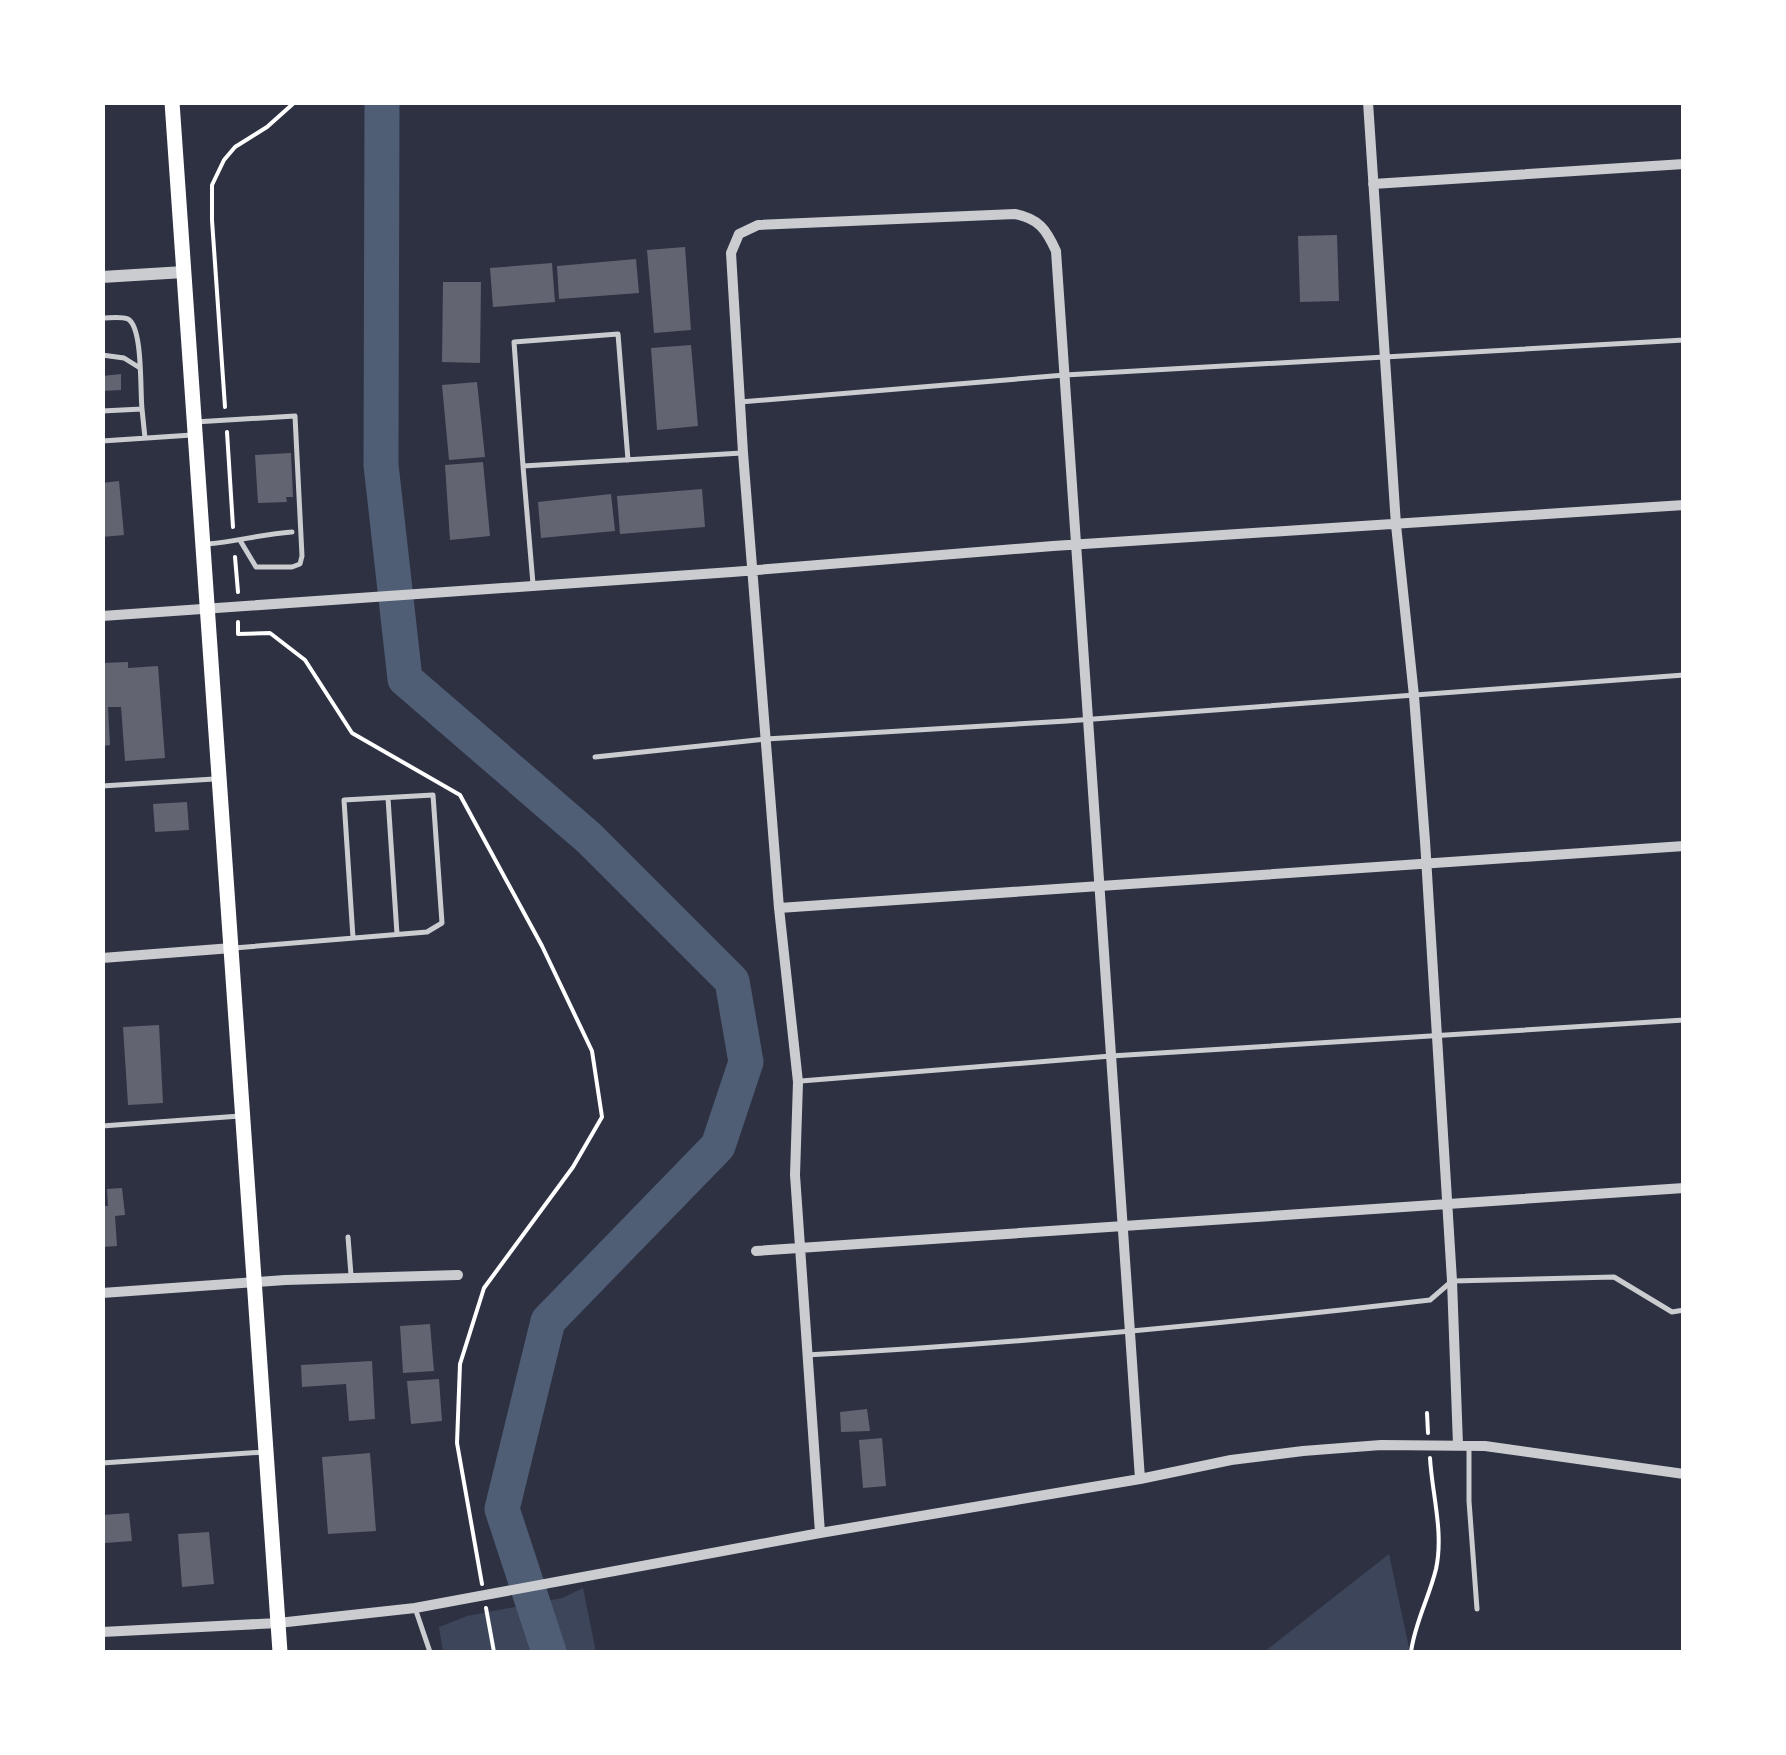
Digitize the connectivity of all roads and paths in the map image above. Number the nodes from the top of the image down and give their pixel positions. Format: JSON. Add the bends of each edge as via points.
{"nodes":[{"id":1,"x":172,"y":102,"type":"edge"},
{"id":2,"x":295,"y":102,"type":"edge"},
{"id":3,"x":1368,"y":102,"type":"edge"},
{"id":4,"x":1684,"y":164,"type":"edge"},
{"id":5,"x":1373,"y":184,"type":"junction"},
{"id":6,"x":212,"y":185,"type":"dead end"},
{"id":7,"x":184,"y":272,"type":"junction"},
{"id":8,"x":102,"y":277,"type":"edge"},
{"id":9,"x":102,"y":318,"type":"edge"},
{"id":10,"x":1684,"y":340,"type":"edge"},
{"id":11,"x":102,"y":355,"type":"edge"},
{"id":12,"x":1384,"y":357,"type":"junction"},
{"id":13,"x":140,"y":368,"type":"junction"},
{"id":14,"x":1065,"y":375,"type":"junction"},
{"id":15,"x":740,"y":402,"type":"junction"},
{"id":16,"x":142,"y":409,"type":"junction"},
{"id":17,"x":102,"y":411,"type":"edge"},
{"id":18,"x":195,"y":428,"type":"junction"},
{"id":19,"x":145,"y":438,"type":"junction"},
{"id":20,"x":102,"y":440,"type":"edge"},
{"id":21,"x":743,"y":453,"type":"junction"},
{"id":22,"x":628,"y":460,"type":"junction"},
{"id":23,"x":523,"y":466,"type":"junction"},
{"id":24,"x":1684,"y":505,"type":"edge"},
{"id":25,"x":1396,"y":525,"type":"junction"},
{"id":26,"x":292,"y":532,"type":"dead end"},
{"id":27,"x":241,"y":542,"type":"junction"},
{"id":28,"x":203,"y":544,"type":"junction"},
{"id":29,"x":1076,"y":544,"type":"junction"},
{"id":30,"x":754,"y":570,"type":"junction"},
{"id":31,"x":533,"y":584,"type":"junction"},
{"id":32,"x":207,"y":609,"type":"junction"},
{"id":33,"x":102,"y":616,"type":"edge"},
{"id":34,"x":270,"y":632,"type":"dead end"},
{"id":35,"x":1684,"y":675,"type":"edge"},
{"id":36,"x":1414,"y":696,"type":"junction"},
{"id":37,"x":1088,"y":720,"type":"junction"},
{"id":38,"x":766,"y":739,"type":"junction"},
{"id":39,"x":595,"y":756,"type":"dead end"},
{"id":40,"x":219,"y":779,"type":"junction"},
{"id":41,"x":102,"y":786,"type":"edge"},
{"id":42,"x":388,"y":798,"type":"junction"},
{"id":43,"x":1684,"y":846,"type":"edge"},
{"id":44,"x":1426,"y":863,"type":"junction"},
{"id":45,"x":1100,"y":886,"type":"junction"},
{"id":46,"x":779,"y":908,"type":"junction"},
{"id":47,"x":397,"y":934,"type":"junction"},
{"id":48,"x":353,"y":938,"type":"junction"},
{"id":49,"x":232,"y":948,"type":"junction"},
{"id":50,"x":102,"y":958,"type":"edge"},
{"id":51,"x":1684,"y":1020,"type":"edge"},
{"id":52,"x":1437,"y":1037,"type":"junction"},
{"id":53,"x":1111,"y":1056,"type":"junction"},
{"id":54,"x":798,"y":1082,"type":"junction"},
{"id":55,"x":243,"y":1116,"type":"junction"},
{"id":56,"x":102,"y":1126,"type":"edge"},
{"id":57,"x":1684,"y":1188,"type":"edge"},
{"id":58,"x":1448,"y":1203,"type":"junction"},
{"id":59,"x":1125,"y":1227,"type":"junction"},
{"id":60,"x":348,"y":1237,"type":"dead end"},
{"id":61,"x":799,"y":1249,"type":"junction"},
{"id":62,"x":756,"y":1251,"type":"dead end"},
{"id":63,"x":458,"y":1275,"type":"dead end"},
{"id":64,"x":351,"y":1278,"type":"junction"},
{"id":65,"x":1452,"y":1281,"type":"junction"},
{"id":66,"x":255,"y":1282,"type":"junction"},
{"id":67,"x":102,"y":1293,"type":"edge"},
{"id":68,"x":1684,"y":1310,"type":"edge"},
{"id":69,"x":1132,"y":1334,"type":"junction"},
{"id":70,"x":806,"y":1354,"type":"junction"},
{"id":71,"x":1427,"y":1413,"type":"dead end"},
{"id":72,"x":1464,"y":1445,"type":"junction"},
{"id":73,"x":1429,"y":1446,"type":"junction"},
{"id":74,"x":266,"y":1452,"type":"junction"},
{"id":75,"x":102,"y":1463,"type":"edge"},
{"id":76,"x":1684,"y":1474,"type":"edge"},
{"id":77,"x":1140,"y":1480,"type":"junction"},
{"id":78,"x":820,"y":1533,"type":"junction"},
{"id":79,"x":414,"y":1608,"type":"junction"},
{"id":80,"x":1477,"y":1609,"type":"dead end"},
{"id":81,"x":278,"y":1623,"type":"junction"},
{"id":82,"x":102,"y":1632,"type":"edge"},
{"id":83,"x":280,"y":1652,"type":"edge"},
{"id":84,"x":430,"y":1652,"type":"edge"},
{"id":85,"x":494,"y":1652,"type":"edge"},
{"id":86,"x":1410,"y":1652,"type":"edge"}],
"edges":[{"from":1,"to":7,"type":"main road"},
{"from":2,"to":6,"type":"path","via":[[236,147]]},
{"from":3,"to":5,"type":"street"},
{"from":4,"to":5,"type":"street"},
{"from":5,"to":12,"type":"street"},
{"from":7,"to":8,"type":"street"},
{"from":7,"to":18,"type":"main road"},
{"from":9,"to":13,"type":"lane","via":[[133,323]]},
{"from":10,"to":12,"type":"lane"},
{"from":11,"to":13,"type":"lane"},
{"from":12,"to":14,"type":"lane"},
{"from":12,"to":25,"type":"street"},
{"from":13,"to":16,"type":"lane"},
{"from":14,"to":15,"type":"lane"},
{"from":14,"to":15,"type":"street","via":[[1056,251],[1046,228],[1030,217],[758,225],[739,234],[731,253]]},
{"from":14,"to":29,"type":"street"},
{"from":15,"to":21,"type":"street"},
{"from":16,"to":17,"type":"lane"},
{"from":16,"to":19,"type":"lane"},
{"from":18,"to":19,"type":"lane"},
{"from":18,"to":27,"type":"lane","via":[[295,416],[300,564],[256,567]]},
{"from":18,"to":28,"type":"main road"},
{"from":19,"to":20,"type":"lane"},
{"from":21,"to":22,"type":"lane"},
{"from":21,"to":30,"type":"street"},
{"from":22,"to":23,"type":"lane"},
{"from":22,"to":23,"type":"lane","via":[[618,334],[514,342]]},
{"from":23,"to":31,"type":"lane"},
{"from":24,"to":25,"type":"street"},
{"from":25,"to":29,"type":"street"},
{"from":25,"to":36,"type":"street"},
{"from":26,"to":27,"type":"lane","via":[[254,534]]},
{"from":27,"to":28,"type":"lane"},
{"from":28,"to":32,"type":"main road"},
{"from":29,"to":30,"type":"street"},
{"from":29,"to":37,"type":"street"},
{"from":30,"to":31,"type":"street"},
{"from":30,"to":38,"type":"street"},
{"from":31,"to":32,"type":"street"},
{"from":32,"to":33,"type":"street"},
{"from":32,"to":40,"type":"main road"},
{"from":34,"to":85,"type":"path","via":[[305,660],[352,733],[460,795],[592,1051],[602,1118],[484,1288],[460,1364],[457,1443]]},
{"from":35,"to":36,"type":"lane"},
{"from":36,"to":37,"type":"lane"},
{"from":36,"to":44,"type":"street"},
{"from":37,"to":38,"type":"lane"},
{"from":37,"to":45,"type":"street"},
{"from":38,"to":39,"type":"lane"},
{"from":38,"to":46,"type":"street"},
{"from":40,"to":41,"type":"lane"},
{"from":40,"to":49,"type":"main road"},
{"from":42,"to":47,"type":"lane"},
{"from":42,"to":47,"type":"lane","via":[[433,795],[442,923],[428,932]]},
{"from":42,"to":48,"type":"lane","via":[[344,800]]},
{"from":43,"to":44,"type":"street"},
{"from":44,"to":45,"type":"street"},
{"from":44,"to":52,"type":"street"},
{"from":45,"to":46,"type":"street"},
{"from":45,"to":53,"type":"street"},
{"from":46,"to":54,"type":"street"},
{"from":47,"to":48,"type":"lane"},
{"from":48,"to":49,"type":"lane"},
{"from":49,"to":50,"type":"street"},
{"from":49,"to":55,"type":"main road"},
{"from":51,"to":52,"type":"lane"},
{"from":52,"to":53,"type":"lane"},
{"from":52,"to":58,"type":"street"},
{"from":53,"to":54,"type":"lane"},
{"from":53,"to":59,"type":"street"},
{"from":54,"to":61,"type":"street"},
{"from":55,"to":56,"type":"lane"},
{"from":55,"to":66,"type":"main road"},
{"from":57,"to":58,"type":"street"},
{"from":58,"to":59,"type":"street"},
{"from":58,"to":65,"type":"street"},
{"from":59,"to":61,"type":"street"},
{"from":59,"to":69,"type":"street"},
{"from":60,"to":64,"type":"lane"},
{"from":61,"to":62,"type":"street"},
{"from":61,"to":70,"type":"street"},
{"from":63,"to":64,"type":"street"},
{"from":64,"to":66,"type":"street"},
{"from":65,"to":68,"type":"lane","via":[[1614,1278],[1672,1312]]},
{"from":65,"to":69,"type":"lane","via":[[1430,1300]]},
{"from":65,"to":72,"type":"street"},
{"from":66,"to":67,"type":"street"},
{"from":66,"to":74,"type":"main road"},
{"from":69,"to":70,"type":"lane"},
{"from":69,"to":77,"type":"street"},
{"from":70,"to":78,"type":"street"},
{"from":71,"to":73,"type":"path"},
{"from":72,"to":73,"type":"street"},
{"from":72,"to":76,"type":"street"},
{"from":72,"to":80,"type":"lane"},
{"from":73,"to":77,"type":"street","via":[[1303,1451]]},
{"from":73,"to":86,"type":"path","via":[[1440,1530]]},
{"from":74,"to":75,"type":"lane"},
{"from":74,"to":81,"type":"main road"},
{"from":77,"to":78,"type":"street"},
{"from":78,"to":79,"type":"street"},
{"from":79,"to":81,"type":"street"},
{"from":79,"to":84,"type":"lane"},
{"from":81,"to":82,"type":"street"},
{"from":81,"to":83,"type":"main road"}]}
